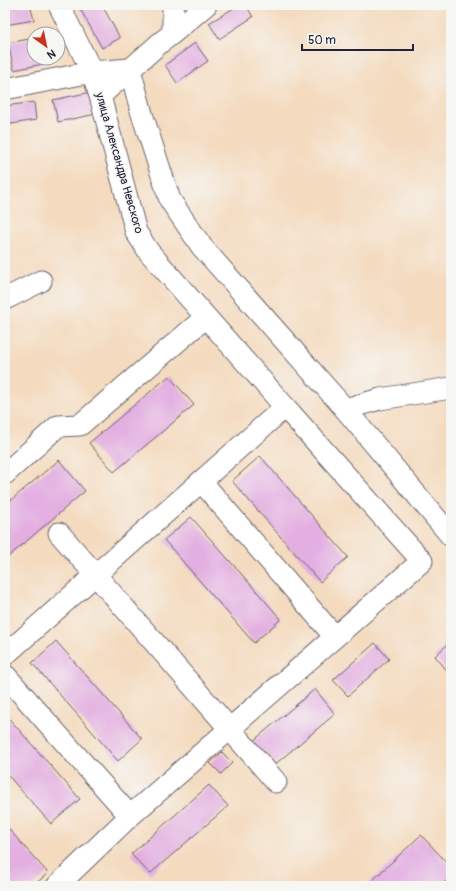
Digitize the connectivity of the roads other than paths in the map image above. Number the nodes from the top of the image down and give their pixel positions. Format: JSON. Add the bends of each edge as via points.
{"nodes":[{"id":1,"x":59,"y":5,"type":"edge"},
{"id":2,"x":173,"y":5,"type":"edge"},
{"id":3,"x":206,"y":5,"type":"edge"},
{"id":4,"x":173,"y":34,"type":"junction"},
{"id":5,"x":130,"y":69,"type":"junction"},
{"id":6,"x":92,"y":72,"type":"junction"},
{"id":7,"x":5,"y":89,"type":"edge"},
{"id":8,"x":100,"y":96,"type":"junction"},
{"id":9,"x":41,"y":282,"type":"dead end"},
{"id":10,"x":5,"y":299,"type":"edge"},
{"id":11,"x":206,"y":317,"type":"junction"},
{"id":12,"x":451,"y":388,"type":"edge"},
{"id":13,"x":285,"y":406,"type":"junction"},
{"id":14,"x":345,"y":409,"type":"junction"},
{"id":15,"x":5,"y":474,"type":"edge"},
{"id":16,"x":201,"y":481,"type":"junction"},
{"id":17,"x":59,"y":533,"type":"dead end"},
{"id":18,"x":451,"y":536,"type":"edge"},
{"id":19,"x":95,"y":575,"type":"junction"},
{"id":20,"x":336,"y":637,"type":"junction"},
{"id":21,"x":5,"y":655,"type":"edge"},
{"id":22,"x":5,"y":675,"type":"edge"},
{"id":23,"x":230,"y":728,"type":"junction"},
{"id":24,"x":276,"y":782,"type":"dead end"},
{"id":25,"x":130,"y":816,"type":"junction"},
{"id":26,"x":57,"y":886,"type":"edge"}],
"edges":[{"from":1,"to":6,"type":"street","name":"улица Александра Невского"},
{"from":2,"to":4,"type":"street"},
{"from":3,"to":4,"type":"street"},
{"from":4,"to":5,"type":"street"},
{"from":5,"to":6,"type":"street"},
{"from":5,"to":8,"type":"street"},
{"from":5,"to":14,"type":"street","via":[[170,200],[202,247]]},
{"from":6,"to":7,"type":"street"},
{"from":6,"to":8,"type":"street","name":"улица Александра Невского"},
{"from":8,"to":11,"type":"street","name":"улица Александра Невского","via":[[136,232],[149,252]]},
{"from":9,"to":10,"type":"street"},
{"from":11,"to":13,"type":"street","name":"улица Александра Невского"},
{"from":11,"to":15,"type":"street","via":[[80,425],[58,426]]},
{"from":12,"to":14,"type":"street","via":[[380,399]]},
{"from":13,"to":16,"type":"street"},
{"from":13,"to":20,"type":"street","name":"улица Александра Невского","via":[[422,561]]},
{"from":14,"to":18,"type":"street"},
{"from":16,"to":19,"type":"street"},
{"from":16,"to":20,"type":"street"},
{"from":17,"to":19,"type":"street"},
{"from":19,"to":21,"type":"street"},
{"from":19,"to":23,"type":"street"},
{"from":20,"to":23,"type":"street"},
{"from":22,"to":25,"type":"street"},
{"from":23,"to":24,"type":"street"},
{"from":23,"to":25,"type":"street"},
{"from":25,"to":26,"type":"street"}]}
